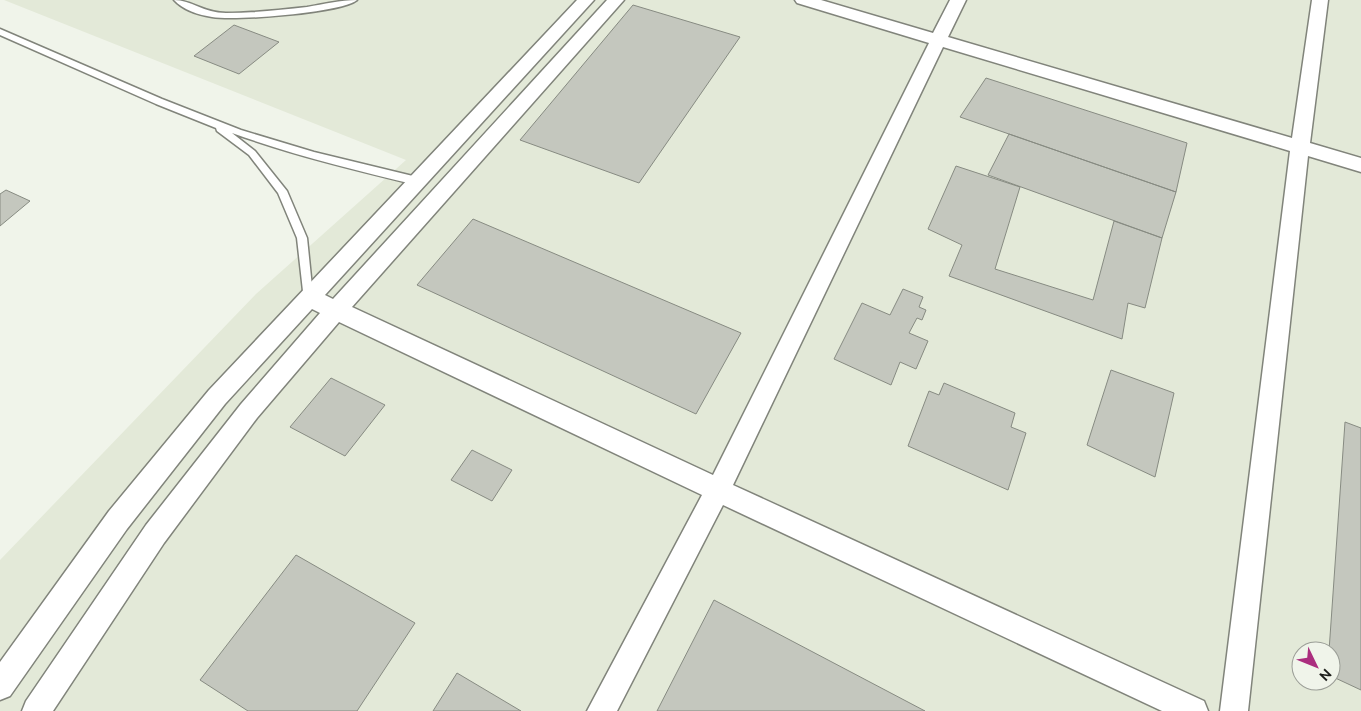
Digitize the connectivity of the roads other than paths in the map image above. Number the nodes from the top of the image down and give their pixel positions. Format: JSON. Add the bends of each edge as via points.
{"nodes":[{"id":1,"x":178,"y":0,"type":"edge"},
{"id":2,"x":353,"y":0,"type":"edge"},
{"id":3,"x":586,"y":0,"type":"edge"},
{"id":4,"x":616,"y":0,"type":"edge"},
{"id":5,"x":802,"y":0,"type":"edge"},
{"id":6,"x":958,"y":0,"type":"edge"},
{"id":7,"x":1320,"y":0,"type":"edge"},
{"id":8,"x":0,"y":32,"type":"edge"},
{"id":9,"x":937,"y":40,"type":"junction"},
{"id":10,"x":212,"y":123,"type":"junction"},
{"id":11,"x":1300,"y":147,"type":"junction"},
{"id":12,"x":1361,"y":165,"type":"edge"},
{"id":13,"x":417,"y":181,"type":"junction"},
{"id":14,"x":446,"y":188,"type":"junction"},
{"id":15,"x":308,"y":297,"type":"junction"},
{"id":16,"x":336,"y":310,"type":"junction"},
{"id":17,"x":718,"y":490,"type":"junction"},
{"id":18,"x":0,"y":686,"type":"edge"},
{"id":19,"x":36,"y":711,"type":"edge"},
{"id":20,"x":601,"y":711,"type":"edge"},
{"id":21,"x":1194,"y":711,"type":"edge"},
{"id":22,"x":1234,"y":711,"type":"edge"}],
"edges":[{"from":1,"to":2,"type":"lane","via":[[194,10],[224,15],[325,7]]},
{"from":3,"to":13,"type":"street"},
{"from":4,"to":14,"type":"street"},
{"from":5,"to":9,"type":"street"},
{"from":6,"to":9,"type":"street"},
{"from":7,"to":11,"type":"street"},
{"from":8,"to":10,"type":"lane"},
{"from":9,"to":11,"type":"street"},
{"from":9,"to":17,"type":"street"},
{"from":10,"to":13,"type":"lane","via":[[326,159]]},
{"from":10,"to":15,"type":"lane","via":[[252,153],[282,191],[302,238]]},
{"from":11,"to":12,"type":"street"},
{"from":11,"to":22,"type":"street"},
{"from":13,"to":14,"type":"street"},
{"from":13,"to":15,"type":"street"},
{"from":14,"to":16,"type":"street"},
{"from":15,"to":16,"type":"street"},
{"from":15,"to":18,"type":"street","via":[[217,397],[118,520]]},
{"from":16,"to":17,"type":"street"},
{"from":16,"to":19,"type":"street","via":[[249,410],[155,534]]},
{"from":17,"to":20,"type":"street"},
{"from":17,"to":21,"type":"street"}]}
